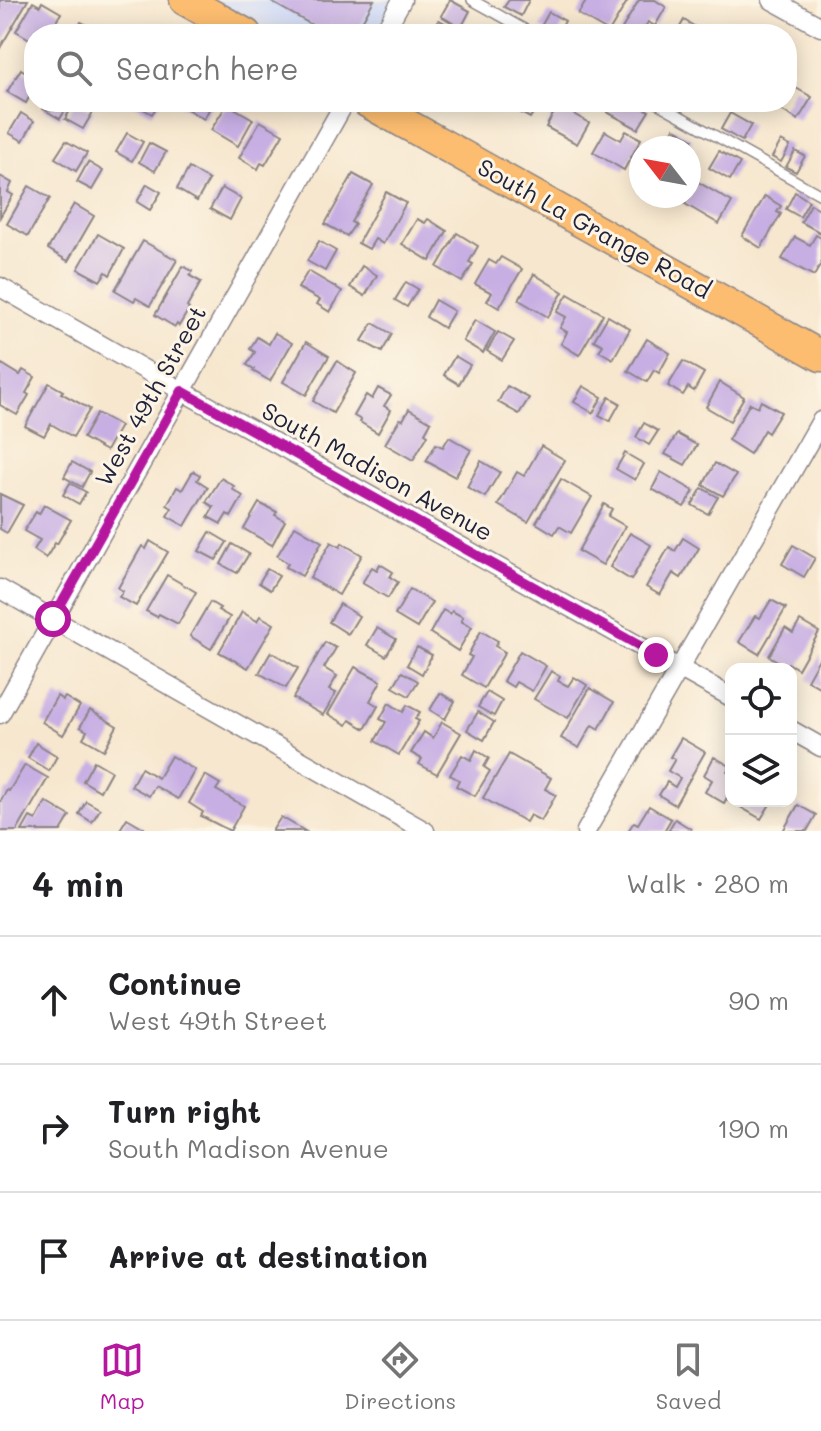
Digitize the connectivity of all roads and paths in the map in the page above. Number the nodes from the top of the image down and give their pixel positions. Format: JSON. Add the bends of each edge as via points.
{"nodes":[{"id":1,"x":185,"y":0,"type":"edge"},
{"id":2,"x":402,"y":0,"type":"edge"},
{"id":3,"x":472,"y":0,"type":"edge"},
{"id":4,"x":772,"y":0,"type":"edge"},
{"id":5,"x":228,"y":24,"type":"edge"},
{"id":6,"x":389,"y":24,"type":"edge"},
{"id":7,"x":515,"y":24,"type":"edge"},
{"id":8,"x":821,"y":27,"type":"edge"},
{"id":9,"x":339,"y":112,"type":"edge"},
{"id":10,"x":385,"y":112,"type":"edge"},
{"id":11,"x":673,"y":112,"type":"edge"},
{"id":12,"x":821,"y":195,"type":"edge"},
{"id":13,"x":0,"y":287,"type":"edge"},
{"id":14,"x":821,"y":356,"type":"edge"},
{"id":15,"x":182,"y":391,"type":"junction"},
{"id":16,"x":821,"y":421,"type":"edge"},
{"id":17,"x":0,"y":589,"type":"edge"},
{"id":18,"x":53,"y":619,"type":"junction"},
{"id":19,"x":680,"y":668,"type":"junction"},
{"id":20,"x":725,"y":694,"type":"edge"},
{"id":21,"x":0,"y":714,"type":"edge"},
{"id":22,"x":797,"y":733,"type":"edge"},
{"id":23,"x":821,"y":747,"type":"edge"},
{"id":24,"x":425,"y":831,"type":"edge"},
{"id":25,"x":586,"y":831,"type":"edge"}],
"edges":[{"from":1,"to":5,"type":"main road"},
{"from":2,"to":6,"type":"street"},
{"from":3,"to":7,"type":"lane"},
{"from":4,"to":8,"type":"street"},
{"from":9,"to":15,"type":"street","name":"West 49th Street"},
{"from":10,"to":14,"type":"main road","name":"South La Grange Road"},
{"from":11,"to":12,"type":"lane"},
{"from":13,"to":15,"type":"street","name":"South Madison Avenue"},
{"from":15,"to":18,"type":"street","name":"West 49th Street"},
{"from":15,"to":19,"type":"street","name":"South Madison Avenue"},
{"from":16,"to":19,"type":"street"},
{"from":17,"to":18,"type":"street"},
{"from":18,"to":21,"type":"street","name":"West 49th Street"},
{"from":18,"to":24,"type":"street"},
{"from":19,"to":20,"type":"street","name":"South Madison Avenue"},
{"from":19,"to":25,"type":"street"},
{"from":22,"to":23,"type":"street"}]}
